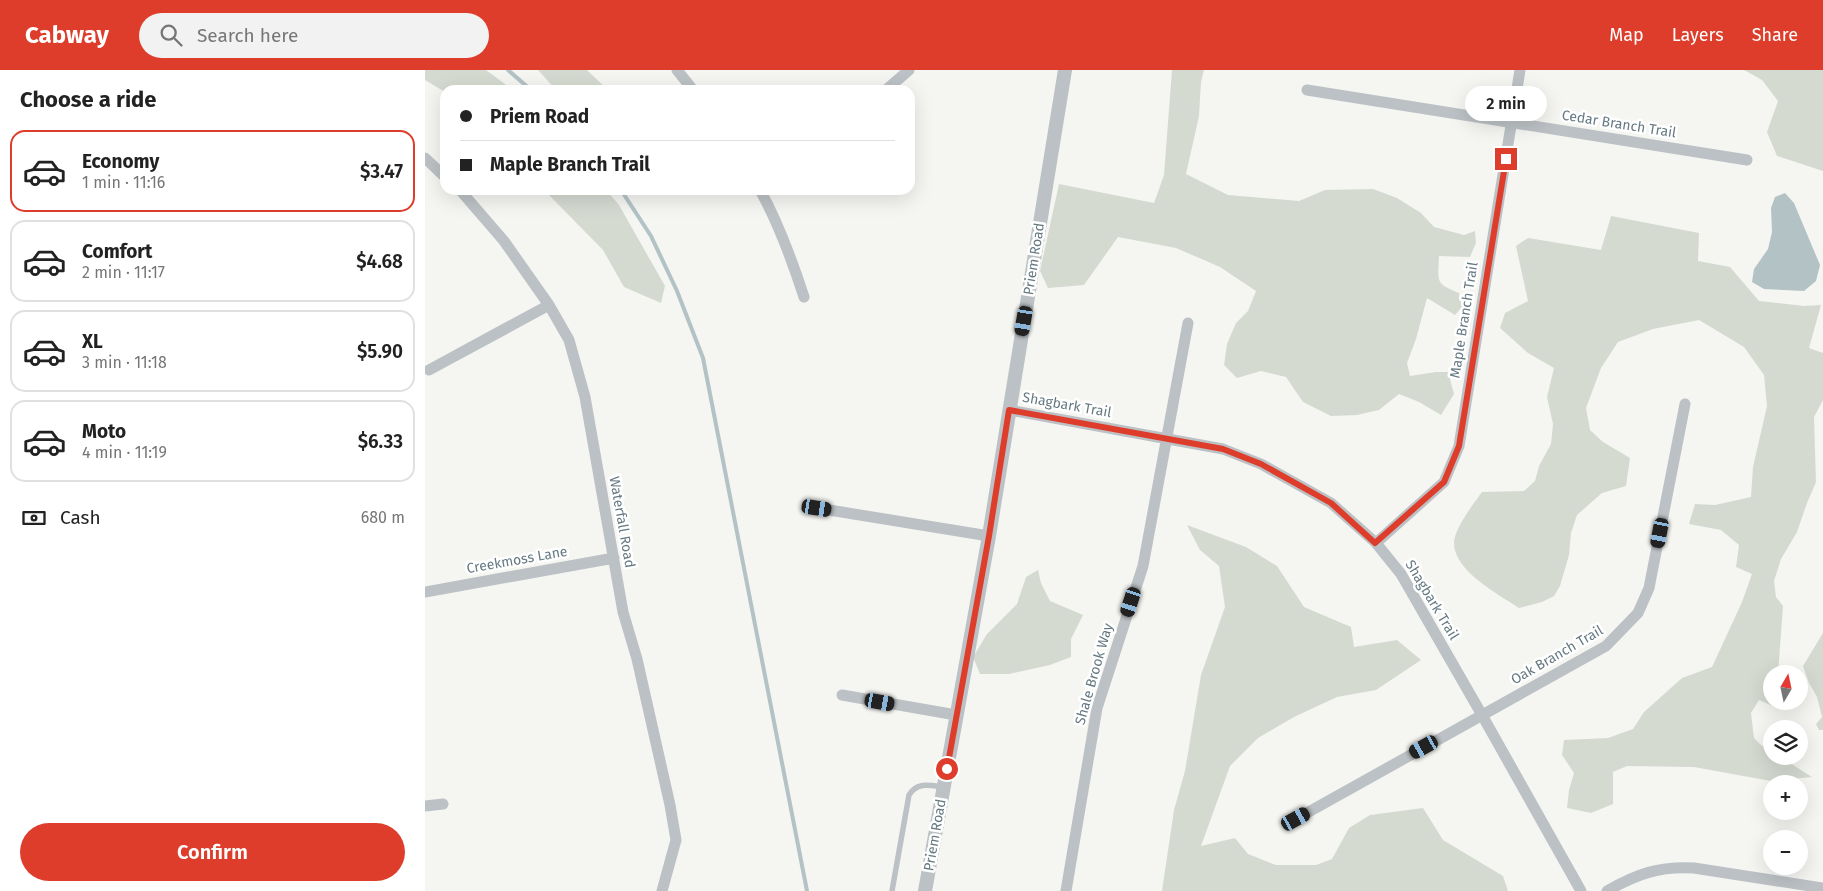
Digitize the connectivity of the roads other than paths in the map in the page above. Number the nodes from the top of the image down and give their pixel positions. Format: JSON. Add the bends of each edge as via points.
{"nodes":[{"id":1,"x":677,"y":70,"type":"edge"},
{"id":2,"x":909,"y":70,"type":"edge"},
{"id":3,"x":1065,"y":70,"type":"edge"},
{"id":4,"x":1520,"y":70,"type":"edge"},
{"id":5,"x":689,"y":85,"type":"edge"},
{"id":6,"x":892,"y":85,"type":"edge"},
{"id":7,"x":1307,"y":90,"type":"dead end"},
{"id":8,"x":1512,"y":122,"type":"junction"},
{"id":9,"x":425,"y":158,"type":"edge"},
{"id":10,"x":1747,"y":160,"type":"dead end"},
{"id":11,"x":440,"y":172,"type":"edge"},
{"id":12,"x":464,"y":195,"type":"edge"},
{"id":13,"x":763,"y":195,"type":"edge"},
{"id":14,"x":804,"y":297,"type":"dead end"},
{"id":15,"x":549,"y":305,"type":"junction"},
{"id":16,"x":1189,"y":323,"type":"dead end"},
{"id":17,"x":429,"y":370,"type":"dead end"},
{"id":18,"x":1685,"y":404,"type":"dead end"},
{"id":19,"x":1009,"y":410,"type":"junction"},
{"id":20,"x":1167,"y":438,"type":"junction"},
{"id":21,"x":817,"y":508,"type":"dead end"},
{"id":22,"x":989,"y":536,"type":"junction"},
{"id":23,"x":1375,"y":543,"type":"junction"},
{"id":24,"x":613,"y":558,"type":"junction"},
{"id":25,"x":425,"y":592,"type":"edge"},
{"id":26,"x":842,"y":695,"type":"dead end"},
{"id":27,"x":1482,"y":714,"type":"junction"},
{"id":28,"x":956,"y":716,"type":"junction"},
{"id":29,"x":943,"y":787,"type":"junction"},
{"id":30,"x":443,"y":804,"type":"dead end"},
{"id":31,"x":425,"y":806,"type":"edge"},
{"id":32,"x":1296,"y":819,"type":"dead end"},
{"id":33,"x":1823,"y":888,"type":"edge"},
{"id":34,"x":662,"y":891,"type":"edge"},
{"id":35,"x":892,"y":891,"type":"edge"},
{"id":36,"x":925,"y":891,"type":"edge"},
{"id":37,"x":1066,"y":891,"type":"edge"},
{"id":38,"x":1581,"y":891,"type":"edge"},
{"id":39,"x":1607,"y":891,"type":"edge"}],
"edges":[{"from":1,"to":5,"type":"street"},
{"from":2,"to":6,"type":"street"},
{"from":3,"to":19,"type":"street","name":"Priem Road"},
{"from":4,"to":8,"type":"street","name":"Maple Branch Trail"},
{"from":7,"to":8,"type":"street","name":"Cedar Branch Trail"},
{"from":8,"to":10,"type":"street","name":"Cedar Branch Trail"},
{"from":8,"to":23,"type":"street","name":"Maple Branch Trail","via":[[1459,446],[1444,482]]},
{"from":9,"to":11,"type":"street"},
{"from":12,"to":15,"type":"street","name":"Waterfall Road","via":[[504,241]]},
{"from":13,"to":14,"type":"street","via":[[775,216]]},
{"from":15,"to":17,"type":"street"},
{"from":15,"to":24,"type":"street","name":"Waterfall Road","via":[[569,340],[585,397]]},
{"from":16,"to":20,"type":"street","name":"Shale Brook Way"},
{"from":18,"to":27,"type":"street","name":"Oak Branch Trail","via":[[1649,588],[1638,613],[1606,646]]},
{"from":19,"to":20,"type":"street","name":"Shagbark Trail"},
{"from":19,"to":22,"type":"street","name":"Priem Road"},
{"from":20,"to":23,"type":"street","name":"Shagbark Trail","via":[[1223,449],[1261,464],[1331,503]]},
{"from":20,"to":37,"type":"street","name":"Shale Brook Way","via":[[1143,566],[1097,708]]},
{"from":21,"to":22,"type":"street"},
{"from":22,"to":28,"type":"street","name":"Priem Road"},
{"from":23,"to":27,"type":"street","name":"Shagbark Trail","via":[[1401,574]]},
{"from":24,"to":25,"type":"street","name":"Creekmoss Lane"},
{"from":24,"to":34,"type":"street","name":"Waterfall Road","via":[[676,840]]},
{"from":26,"to":28,"type":"street"},
{"from":27,"to":32,"type":"street","name":"Oak Branch Trail"},
{"from":27,"to":38,"type":"street","name":"Shagbark Trail"},
{"from":28,"to":29,"type":"street","name":"Priem Road"},
{"from":29,"to":35,"type":"lane","via":[[917,786],[909,795]]},
{"from":29,"to":36,"type":"street","name":"Priem Road"},
{"from":30,"to":31,"type":"street"},
{"from":33,"to":39,"type":"street","via":[[1674,867],[1635,876]]}]}
